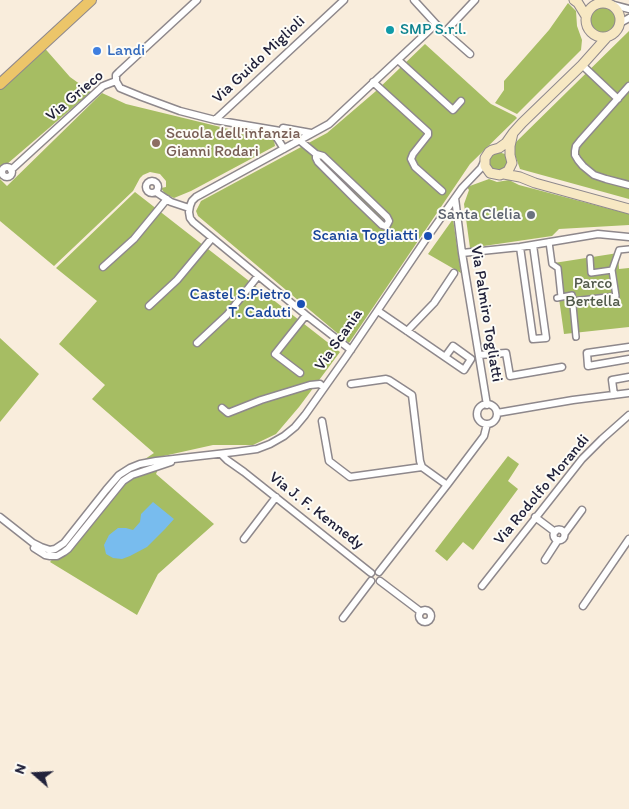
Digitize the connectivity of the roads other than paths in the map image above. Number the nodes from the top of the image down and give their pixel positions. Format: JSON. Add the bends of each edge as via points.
{"nodes":[{"id":1,"x":91,"y":0,"type":"edge"},
{"id":2,"x":197,"y":0,"type":"edge"},
{"id":3,"x":344,"y":0,"type":"edge"},
{"id":4,"x":414,"y":0,"type":"edge"},
{"id":5,"x":475,"y":0,"type":"edge"},
{"id":6,"x":574,"y":0,"type":"edge"},
{"id":7,"x":581,"y":0,"type":"edge"},
{"id":8,"x":598,"y":3,"type":"junction"},
{"id":9,"x":610,"y":4,"type":"junction"},
{"id":10,"x":629,"y":9,"type":"edge"},
{"id":11,"x":586,"y":16,"type":"junction"},
{"id":12,"x":629,"y":18,"type":"edge"},
{"id":13,"x":620,"y":23,"type":"junction"},
{"id":14,"x":436,"y":24,"type":"junction"},
{"id":15,"x":588,"y":28,"type":"junction"},
{"id":16,"x":445,"y":32,"type":"junction"},
{"id":17,"x":607,"y":36,"type":"junction"},
{"id":18,"x":470,"y":54,"type":"dead end"},
{"id":19,"x":398,"y":60,"type":"junction"},
{"id":20,"x":585,"y":62,"type":"junction"},
{"id":21,"x":116,"y":81,"type":"junction"},
{"id":22,"x":373,"y":82,"type":"junction"},
{"id":23,"x":0,"y":84,"type":"edge"},
{"id":24,"x":629,"y":86,"type":"edge"},
{"id":25,"x":618,"y":99,"type":"junction"},
{"id":26,"x":461,"y":101,"type":"dead end"},
{"id":27,"x":215,"y":120,"type":"junction"},
{"id":28,"x":272,"y":130,"type":"junction"},
{"id":29,"x":311,"y":133,"type":"junction"},
{"id":30,"x":513,"y":134,"type":"junction"},
{"id":31,"x":299,"y":140,"type":"junction"},
{"id":32,"x":284,"y":148,"type":"junction"},
{"id":33,"x":499,"y":148,"type":"junction"},
{"id":34,"x":316,"y":154,"type":"junction"},
{"id":35,"x":485,"y":158,"type":"junction"},
{"id":36,"x":511,"y":159,"type":"junction"},
{"id":37,"x":11,"y":170,"type":"dead end"},
{"id":38,"x":490,"y":173,"type":"junction"},
{"id":39,"x":504,"y":174,"type":"junction"},
{"id":40,"x":474,"y":177,"type":"junction"},
{"id":41,"x":520,"y":177,"type":"junction"},
{"id":42,"x":629,"y":185,"type":"edge"},
{"id":43,"x":442,"y":191,"type":"dead end"},
{"id":44,"x":156,"y":192,"type":"dead end"},
{"id":45,"x":455,"y":198,"type":"junction"},
{"id":46,"x":167,"y":199,"type":"junction"},
{"id":47,"x":189,"y":208,"type":"junction"},
{"id":48,"x":629,"y":209,"type":"edge"},
{"id":49,"x":629,"y":237,"type":"edge"},
{"id":50,"x":212,"y":238,"type":"junction"},
{"id":51,"x":549,"y":242,"type":"junction"},
{"id":52,"x":533,"y":244,"type":"junction"},
{"id":53,"x":520,"y":246,"type":"junction"},
{"id":54,"x":629,"y":249,"type":"edge"},
{"id":55,"x":462,"y":252,"type":"junction"},
{"id":56,"x":590,"y":258,"type":"dead end"},
{"id":57,"x":103,"y":267,"type":"dead end"},
{"id":58,"x":612,"y":270,"type":"junction"},
{"id":59,"x":454,"y":273,"type":"dead end"},
{"id":60,"x":258,"y":276,"type":"junction"},
{"id":61,"x":572,"y":301,"type":"junction"},
{"id":62,"x":149,"y":306,"type":"dead end"},
{"id":63,"x":378,"y":310,"type":"junction"},
{"id":64,"x":306,"y":315,"type":"junction"},
{"id":65,"x":407,"y":331,"type":"junction"},
{"id":66,"x":576,"y":337,"type":"dead end"},
{"id":67,"x":197,"y":343,"type":"dead end"},
{"id":68,"x":629,"y":347,"type":"edge"},
{"id":69,"x":351,"y":350,"type":"junction"},
{"id":70,"x":480,"y":355,"type":"junction"},
{"id":71,"x":445,"y":357,"type":"dead end"},
{"id":72,"x":629,"y":359,"type":"edge"},
{"id":73,"x":562,"y":367,"type":"dead end"},
{"id":74,"x":300,"y":373,"type":"dead end"},
{"id":75,"x":629,"y":377,"type":"edge"},
{"id":76,"x":351,"y":384,"type":"dead end"},
{"id":77,"x":324,"y":388,"type":"junction"},
{"id":78,"x":629,"y":393,"type":"edge"},
{"id":79,"x":614,"y":395,"type":"junction"},
{"id":80,"x":487,"y":405,"type":"junction"},
{"id":81,"x":222,"y":408,"type":"dead end"},
{"id":82,"x":497,"y":413,"type":"junction"},
{"id":83,"x":629,"y":415,"type":"edge"},
{"id":84,"x":322,"y":421,"type":"dead end"},
{"id":85,"x":487,"y":424,"type":"junction"},
{"id":86,"x":235,"y":452,"type":"junction"},
{"id":87,"x":221,"y":454,"type":"junction"},
{"id":88,"x":422,"y":467,"type":"junction"},
{"id":89,"x":244,"y":472,"type":"junction"},
{"id":90,"x":447,"y":485,"type":"junction"},
{"id":91,"x":276,"y":497,"type":"junction"},
{"id":92,"x":582,"y":510,"type":"dead end"},
{"id":93,"x":0,"y":517,"type":"edge"},
{"id":94,"x":535,"y":517,"type":"junction"},
{"id":95,"x":555,"y":532,"type":"junction"},
{"id":96,"x":565,"y":533,"type":"junction"},
{"id":97,"x":629,"y":538,"type":"edge"},
{"id":98,"x":244,"y":539,"type":"dead end"},
{"id":99,"x":558,"y":540,"type":"junction"},
{"id":100,"x":545,"y":560,"type":"dead end"},
{"id":101,"x":379,"y":572,"type":"junction"},
{"id":102,"x":371,"y":573,"type":"junction"},
{"id":103,"x":371,"y":581,"type":"junction"},
{"id":104,"x":380,"y":581,"type":"junction"},
{"id":105,"x":482,"y":586,"type":"dead end"},
{"id":106,"x":583,"y":606,"type":"dead end"},
{"id":107,"x":421,"y":612,"type":"dead end"},
{"id":108,"x":343,"y":618,"type":"dead end"}],
"edges":[{"from":1,"to":23,"type":"main road"},
{"from":2,"to":21,"type":"street","name":"Via Grieco","via":[[116,75]]},
{"from":3,"to":27,"type":"street","name":"Via Guido Miglioli"},
{"from":4,"to":14,"type":"street"},
{"from":5,"to":16,"type":"street"},
{"from":6,"to":11,"type":"main road"},
{"from":7,"to":8,"type":"main road"},
{"from":8,"to":9,"type":"main road"},
{"from":8,"to":11,"type":"main road"},
{"from":9,"to":10,"type":"street"},
{"from":9,"to":13,"type":"main road","via":[[618,12]]},
{"from":11,"to":15,"type":"main road"},
{"from":12,"to":13,"type":"street","name":"Via Scania"},
{"from":13,"to":17,"type":"main road","name":"Via Scania","via":[[616,32]]},
{"from":14,"to":16,"type":"street"},
{"from":14,"to":19,"type":"street"},
{"from":15,"to":17,"type":"main road","via":[[596,36]]},
{"from":15,"to":20,"type":"main road","via":[[592,48]]},
{"from":16,"to":18,"type":"street"},
{"from":17,"to":20,"type":"main road","name":"Via Scania"},
{"from":19,"to":22,"type":"street"},
{"from":19,"to":26,"type":"street","via":[[453,110]]},
{"from":20,"to":25,"type":"street"},
{"from":20,"to":30,"type":"main road","name":"Via Scania"},
{"from":21,"to":27,"type":"street","via":[[120,88],[142,98]]},
{"from":21,"to":37,"type":"street","name":"Via Grieco","via":[[103,86]]},
{"from":22,"to":29,"type":"street","via":[[329,124]]},
{"from":22,"to":43,"type":"street","via":[[428,132],[411,159]]},
{"from":24,"to":25,"type":"street"},
{"from":25,"to":42,"type":"street","via":[[576,146],[575,154],[594,175]]},
{"from":27,"to":28,"type":"street"},
{"from":28,"to":29,"type":"street","via":[[282,128]]},
{"from":28,"to":31,"type":"street","via":[[286,132]]},
{"from":28,"to":32,"type":"street"},
{"from":29,"to":31,"type":"street"},
{"from":30,"to":33,"type":"main road","name":"Via Scania"},
{"from":30,"to":36,"type":"main road"},
{"from":31,"to":32,"type":"street"},
{"from":31,"to":34,"type":"street"},
{"from":32,"to":47,"type":"street","via":[[196,197]]},
{"from":33,"to":35,"type":"main road","name":"Via Scania","via":[[489,152]]},
{"from":33,"to":36,"type":"main road"},
{"from":34,"to":34,"type":"street","via":[[318,162],[354,199],[382,225],[387,225],[390,221],[384,214],[323,156]]},
{"from":35,"to":38,"type":"main road"},
{"from":35,"to":40,"type":"street","name":"Via Scania"},
{"from":36,"to":39,"type":"main road"},
{"from":36,"to":41,"type":"main road"},
{"from":38,"to":39,"type":"main road"},
{"from":38,"to":40,"type":"street"},
{"from":39,"to":41,"type":"main road"},
{"from":40,"to":45,"type":"street","name":"Via Scania"},
{"from":41,"to":48,"type":"main road"},
{"from":44,"to":46,"type":"street"},
{"from":45,"to":55,"type":"street","name":"Via Palmiro Togliatti"},
{"from":45,"to":63,"type":"street","name":"Via Scania"},
{"from":46,"to":47,"type":"street"},
{"from":46,"to":57,"type":"street","via":[[134,239]]},
{"from":47,"to":50,"type":"street","via":[[193,222]]},
{"from":49,"to":51,"type":"street","via":[[598,234]]},
{"from":50,"to":60,"type":"street"},
{"from":50,"to":62,"type":"street","via":[[177,280]]},
{"from":51,"to":52,"type":"street"},
{"from":51,"to":61,"type":"street","via":[[552,264],[558,268],[559,298],[572,296]]},
{"from":52,"to":53,"type":"street"},
{"from":52,"to":53,"type":"street","via":[[546,338],[533,339]]},
{"from":53,"to":55,"type":"street"},
{"from":54,"to":58,"type":"street","via":[[619,250]]},
{"from":55,"to":70,"type":"street","name":"Via Palmiro Togliatti"},
{"from":56,"to":58,"type":"street","via":[[591,273]]},
{"from":58,"to":61,"type":"street","via":[[616,296]]},
{"from":59,"to":65,"type":"street","via":[[434,303]]},
{"from":60,"to":64,"type":"street"},
{"from":60,"to":67,"type":"street","via":[[227,315]]},
{"from":61,"to":66,"type":"street"},
{"from":63,"to":65,"type":"street"},
{"from":63,"to":69,"type":"street","name":"Via Scania"},
{"from":64,"to":69,"type":"street"},
{"from":64,"to":74,"type":"street","via":[[275,354]]},
{"from":65,"to":71,"type":"street"},
{"from":68,"to":72,"type":"street","via":[[587,353],[588,366]]},
{"from":69,"to":77,"type":"street","name":"Via Scania"},
{"from":70,"to":73,"type":"street","via":[[506,353],[510,376]]},
{"from":70,"to":80,"type":"street","name":"Via Palmiro Togliatti"},
{"from":75,"to":79,"type":"street","via":[[612,380]]},
{"from":76,"to":88,"type":"street","via":[[386,379],[412,395]]},
{"from":77,"to":81,"type":"street","via":[[320,384],[310,385],[228,413]]},
{"from":77,"to":86,"type":"street","name":"Via Scania","via":[[294,428],[284,436],[257,449]]},
{"from":78,"to":79,"type":"street"},
{"from":79,"to":82,"type":"street"},
{"from":80,"to":82,"type":"street","via":[[495,408]]},
{"from":80,"to":85,"type":"street","via":[[480,408],[478,415]]},
{"from":82,"to":85,"type":"street","via":[[495,420]]},
{"from":83,"to":94,"type":"street","name":"Via Rodolfo Morandi","via":[[582,459]]},
{"from":84,"to":88,"type":"street","via":[[329,461],[350,477]]},
{"from":85,"to":90,"type":"street","via":[[484,436]]},
{"from":86,"to":87,"type":"street","name":"Via Scania"},
{"from":86,"to":89,"type":"street","via":[[237,464]]},
{"from":87,"to":89,"type":"street","name":"Via J. F. Kennedy"},
{"from":87,"to":93,"type":"street","name":"Via Scania","via":[[187,457],[123,481],[68,549],[57,556],[40,552]]},
{"from":88,"to":90,"type":"street"},
{"from":89,"to":91,"type":"street","name":"Via J. F. Kennedy"},
{"from":90,"to":101,"type":"street"},
{"from":91,"to":98,"type":"street"},
{"from":91,"to":102,"type":"street","name":"Via J. F. Kennedy"},
{"from":92,"to":96,"type":"street"},
{"from":94,"to":95,"type":"street"},
{"from":94,"to":105,"type":"street","name":"Via Rodolfo Morandi"},
{"from":95,"to":96,"type":"street","via":[[561,530]]},
{"from":95,"to":99,"type":"street","via":[[554,537]]},
{"from":96,"to":99,"type":"street","via":[[562,540]]},
{"from":97,"to":106,"type":"street"},
{"from":99,"to":100,"type":"street"},
{"from":101,"to":102,"type":"street"},
{"from":101,"to":104,"type":"street"},
{"from":102,"to":103,"type":"street"},
{"from":103,"to":104,"type":"street"},
{"from":103,"to":108,"type":"street"},
{"from":104,"to":107,"type":"street"}]}
